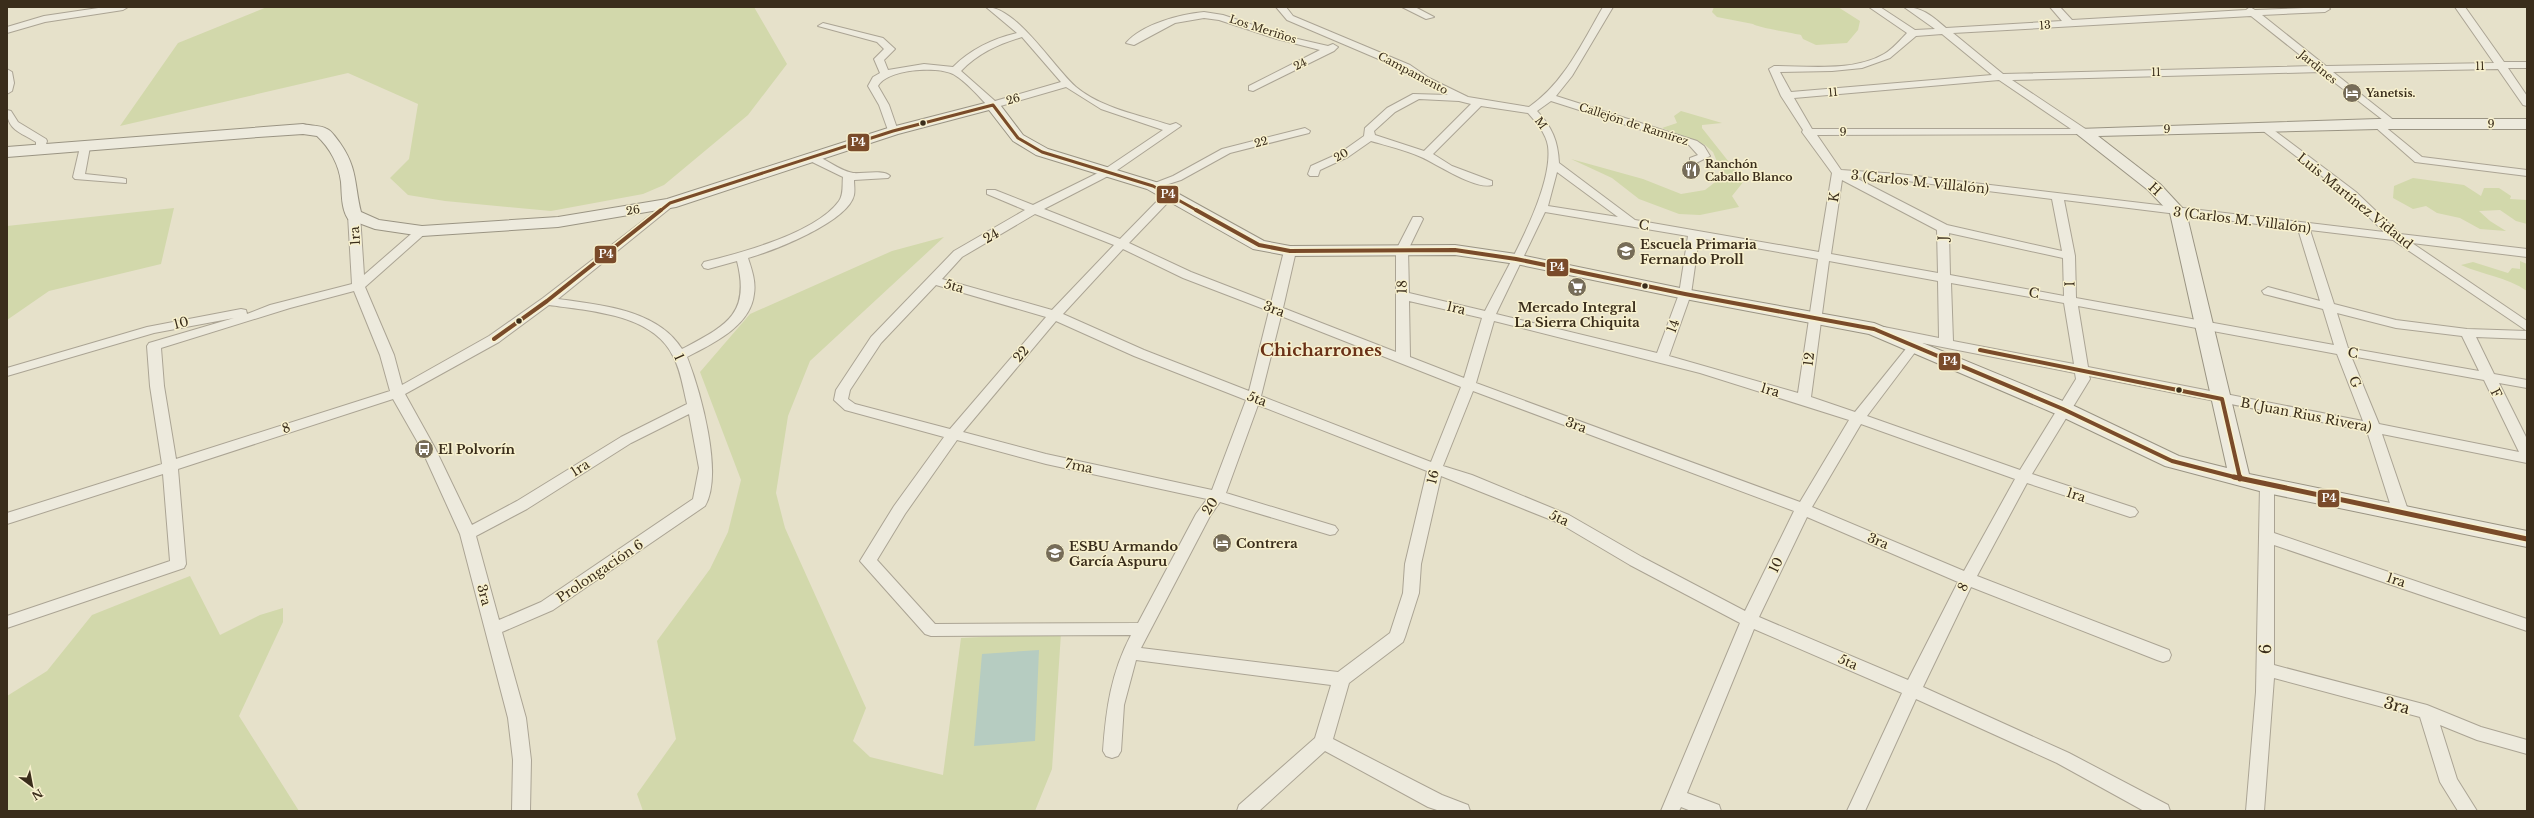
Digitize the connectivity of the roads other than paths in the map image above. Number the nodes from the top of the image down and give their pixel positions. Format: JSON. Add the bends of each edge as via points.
{"nodes":[{"id":1,"x":123,"y":7,"type":"edge"},
{"id":2,"x":991,"y":7,"type":"edge"},
{"id":3,"x":1281,"y":7,"type":"edge"},
{"id":4,"x":1407,"y":7,"type":"edge"},
{"id":5,"x":1608,"y":7,"type":"edge"},
{"id":6,"x":1874,"y":7,"type":"edge"},
{"id":7,"x":1909,"y":7,"type":"edge"},
{"id":8,"x":1932,"y":7,"type":"edge"},
{"id":9,"x":2055,"y":7,"type":"edge"},
{"id":10,"x":2460,"y":7,"type":"edge"},
{"id":11,"x":2325,"y":9,"type":"dead end"},
{"id":12,"x":2250,"y":10,"type":"edge"},
{"id":13,"x":1923,"y":14,"type":"junction"},
{"id":14,"x":1428,"y":17,"type":"dead end"},
{"id":15,"x":2070,"y":24,"type":"junction"},
{"id":16,"x":823,"y":26,"type":"dead end"},
{"id":17,"x":7,"y":30,"type":"edge"},
{"id":18,"x":1912,"y":33,"type":"junction"},
{"id":19,"x":1944,"y":33,"type":"junction"},
{"id":20,"x":1024,"y":34,"type":"junction"},
{"id":21,"x":1347,"y":41,"type":"junction"},
{"id":22,"x":1131,"y":42,"type":"dead end"},
{"id":23,"x":1331,"y":48,"type":"junction"},
{"id":24,"x":2500,"y":65,"type":"junction"},
{"id":25,"x":2527,"y":65,"type":"edge"},
{"id":26,"x":2321,"y":70,"type":"junction"},
{"id":27,"x":955,"y":71,"type":"junction"},
{"id":28,"x":7,"y":72,"type":"edge"},
{"id":29,"x":886,"y":74,"type":"junction"},
{"id":30,"x":2001,"y":77,"type":"junction"},
{"id":31,"x":1068,"y":84,"type":"junction"},
{"id":32,"x":1253,"y":88,"type":"dead end"},
{"id":33,"x":7,"y":91,"type":"edge"},
{"id":34,"x":1786,"y":96,"type":"junction"},
{"id":35,"x":1550,"y":97,"type":"junction"},
{"id":36,"x":1466,"y":100,"type":"junction"},
{"id":37,"x":1478,"y":103,"type":"junction"},
{"id":38,"x":2527,"y":103,"type":"edge"},
{"id":39,"x":993,"y":105,"type":"junction"},
{"id":40,"x":1530,"y":110,"type":"junction"},
{"id":41,"x":7,"y":113,"type":"edge"},
{"id":42,"x":2385,"y":124,"type":"junction"},
{"id":43,"x":2527,"y":124,"type":"edge"},
{"id":44,"x":2263,"y":127,"type":"junction"},
{"id":45,"x":893,"y":131,"type":"junction"},
{"id":46,"x":1305,"y":131,"type":"dead end"},
{"id":47,"x":1808,"y":132,"type":"junction"},
{"id":48,"x":2083,"y":132,"type":"junction"},
{"id":49,"x":1370,"y":137,"type":"junction"},
{"id":50,"x":85,"y":146,"type":"junction"},
{"id":51,"x":40,"y":149,"type":"junction"},
{"id":52,"x":7,"y":152,"type":"edge"},
{"id":53,"x":1426,"y":155,"type":"junction"},
{"id":54,"x":810,"y":157,"type":"junction"},
{"id":55,"x":1694,"y":160,"type":"dead end"},
{"id":56,"x":1554,"y":164,"type":"junction"},
{"id":57,"x":1106,"y":172,"type":"junction"},
{"id":58,"x":1838,"y":173,"type":"junction"},
{"id":59,"x":2527,"y":173,"type":"edge"},
{"id":60,"x":1314,"y":174,"type":"dead end"},
{"id":61,"x":884,"y":176,"type":"dead end"},
{"id":62,"x":848,"y":177,"type":"junction"},
{"id":63,"x":122,"y":181,"type":"dead end"},
{"id":64,"x":1488,"y":183,"type":"dead end"},
{"id":65,"x":1153,"y":186,"type":"junction"},
{"id":66,"x":991,"y":192,"type":"dead end"},
{"id":67,"x":1170,"y":194,"type":"junction"},
{"id":68,"x":2058,"y":198,"type":"junction"},
{"id":69,"x":670,"y":204,"type":"junction"},
{"id":70,"x":1036,"y":208,"type":"junction"},
{"id":71,"x":1541,"y":208,"type":"junction"},
{"id":72,"x":2178,"y":212,"type":"junction"},
{"id":73,"x":354,"y":215,"type":"junction"},
{"id":74,"x":1417,"y":219,"type":"dead end"},
{"id":75,"x":1632,"y":223,"type":"junction"},
{"id":76,"x":2303,"y":227,"type":"junction"},
{"id":77,"x":1943,"y":228,"type":"junction"},
{"id":78,"x":422,"y":231,"type":"junction"},
{"id":79,"x":1694,"y":234,"type":"junction"},
{"id":80,"x":2396,"y":237,"type":"junction"},
{"id":81,"x":1122,"y":244,"type":"junction"},
{"id":82,"x":1402,"y":250,"type":"junction"},
{"id":83,"x":1290,"y":251,"type":"junction"},
{"id":84,"x":2527,"y":253,"type":"edge"},
{"id":85,"x":1825,"y":256,"type":"junction"},
{"id":86,"x":2069,"y":256,"type":"junction"},
{"id":87,"x":742,"y":257,"type":"junction"},
{"id":88,"x":1516,"y":259,"type":"junction"},
{"id":89,"x":708,"y":266,"type":"dead end"},
{"id":90,"x":1943,"y":277,"type":"junction"},
{"id":91,"x":933,"y":280,"type":"junction"},
{"id":92,"x":358,"y":286,"type":"junction"},
{"id":93,"x":2268,"y":290,"type":"dead end"},
{"id":94,"x":1685,"y":294,"type":"junction"},
{"id":95,"x":1401,"y":295,"type":"junction"},
{"id":96,"x":2070,"y":299,"type":"junction"},
{"id":97,"x":548,"y":301,"type":"junction"},
{"id":98,"x":284,"y":307,"type":"junction"},
{"id":99,"x":2330,"y":307,"type":"junction"},
{"id":100,"x":1275,"y":310,"type":"junction"},
{"id":101,"x":1054,"y":315,"type":"junction"},
{"id":102,"x":1489,"y":316,"type":"junction"},
{"id":103,"x":1814,"y":317,"type":"junction"},
{"id":104,"x":2203,"y":323,"type":"junction"},
{"id":105,"x":2527,"y":327,"type":"edge"},
{"id":106,"x":2467,"y":334,"type":"junction"},
{"id":107,"x":2527,"y":335,"type":"edge"},
{"id":108,"x":1916,"y":342,"type":"junction"},
{"id":109,"x":1946,"y":343,"type":"junction"},
{"id":110,"x":2343,"y":352,"type":"junction"},
{"id":111,"x":680,"y":356,"type":"junction"},
{"id":112,"x":1403,"y":358,"type":"junction"},
{"id":113,"x":1662,"y":358,"type":"junction"},
{"id":114,"x":2081,"y":370,"type":"junction"},
{"id":115,"x":7,"y":372,"type":"edge"},
{"id":116,"x":2488,"y":377,"type":"junction"},
{"id":117,"x":2527,"y":384,"type":"edge"},
{"id":118,"x":1469,"y":385,"type":"junction"},
{"id":119,"x":843,"y":390,"type":"joint"},
{"id":120,"x":397,"y":393,"type":"junction"},
{"id":121,"x":1254,"y":398,"type":"junction"},
{"id":122,"x":2222,"y":399,"type":"junction"},
{"id":123,"x":1804,"y":400,"type":"junction"},
{"id":124,"x":694,"y":406,"type":"junction"},
{"id":125,"x":2063,"y":409,"type":"junction"},
{"id":126,"x":1857,"y":419,"type":"junction"},
{"id":127,"x":2373,"y":428,"type":"junction"},
{"id":128,"x":954,"y":433,"type":"junction"},
{"id":129,"x":2527,"y":453,"type":"edge"},
{"id":130,"x":2527,"y":458,"type":"edge"},
{"id":131,"x":170,"y":466,"type":"junction"},
{"id":132,"x":1435,"y":469,"type":"junction"},
{"id":133,"x":2023,"y":478,"type":"junction"},
{"id":134,"x":2240,"y":480,"type":"junction"},
{"id":135,"x":2267,"y":486,"type":"junction"},
{"id":136,"x":1217,"y":496,"type":"junction"},
{"id":137,"x":700,"y":502,"type":"joint"},
{"id":138,"x":1803,"y":509,"type":"junction"},
{"id":139,"x":2130,"y":512,"type":"dead end"},
{"id":140,"x":2401,"y":513,"type":"junction"},
{"id":141,"x":7,"y":518,"type":"edge"},
{"id":142,"x":1330,"y":530,"type":"dead end"},
{"id":143,"x":468,"y":534,"type":"junction"},
{"id":144,"x":2265,"y":536,"type":"junction"},
{"id":145,"x":2527,"y":539,"type":"edge"},
{"id":146,"x":1967,"y":579,"type":"junction"},
{"id":147,"x":1749,"y":620,"type":"junction"},
{"id":148,"x":7,"y":622,"type":"edge"},
{"id":149,"x":2527,"y":625,"type":"edge"},
{"id":150,"x":493,"y":628,"type":"junction"},
{"id":151,"x":1144,"y":629,"type":"junction"},
{"id":152,"x":1130,"y":652,"type":"junction"},
{"id":153,"x":2162,"y":655,"type":"dead end"},
{"id":154,"x":2265,"y":669,"type":"junction"},
{"id":155,"x":1342,"y":679,"type":"junction"},
{"id":156,"x":1911,"y":689,"type":"junction"},
{"id":157,"x":2426,"y":712,"type":"junction"},
{"id":158,"x":1323,"y":742,"type":"junction"},
{"id":159,"x":2527,"y":747,"type":"edge"},
{"id":160,"x":1112,"y":751,"type":"dead end"},
{"id":161,"x":1674,"y":804,"type":"edge"},
{"id":162,"x":521,"y":811,"type":"edge"},
{"id":163,"x":1246,"y":811,"type":"edge"},
{"id":164,"x":1461,"y":811,"type":"edge"},
{"id":165,"x":1712,"y":811,"type":"edge"},
{"id":166,"x":1856,"y":811,"type":"edge"},
{"id":167,"x":2161,"y":811,"type":"edge"},
{"id":168,"x":2255,"y":811,"type":"edge"},
{"id":169,"x":2468,"y":811,"type":"edge"}],
"edges":[{"from":1,"to":17,"type":"street","via":[[44,19]]},
{"from":2,"to":20,"type":"street"},
{"from":3,"to":21,"type":"street","name":"Campamento","via":[[1290,18]]},
{"from":4,"to":14,"type":"street"},
{"from":5,"to":35,"type":"street","name":"M","via":[[1567,76]]},
{"from":6,"to":18,"type":"street"},
{"from":7,"to":13,"type":"street","name":"H"},
{"from":8,"to":13,"type":"street"},
{"from":9,"to":15,"type":"street"},
{"from":10,"to":24,"type":"street"},
{"from":11,"to":12,"type":"street","name":"13"},
{"from":12,"to":15,"type":"street","name":"13"},
{"from":12,"to":26,"type":"street","name":"Jardines"},
{"from":13,"to":19,"type":"street","name":"H"},
{"from":15,"to":19,"type":"street","name":"13"},
{"from":16,"to":29,"type":"street","via":[[880,40],[890,49],[879,59]]},
{"from":18,"to":19,"type":"street","name":"13"},
{"from":18,"to":34,"type":"street","via":[[1887,56],[1870,63],[1774,69]]},
{"from":19,"to":30,"type":"street","name":"H"},
{"from":20,"to":27,"type":"street","via":[[981,48],[966,58]]},
{"from":20,"to":31,"type":"street"},
{"from":21,"to":23,"type":"street","name":"24"},
{"from":21,"to":36,"type":"street","name":"Campamento","via":[[1406,67],[1425,80]]},
{"from":22,"to":23,"type":"street","name":"Los Meriños","via":[[1176,17],[1209,13],[1282,38]]},
{"from":23,"to":32,"type":"street","name":"24"},
{"from":24,"to":25,"type":"street","name":"11"},
{"from":24,"to":26,"type":"street","name":"11"},
{"from":24,"to":38,"type":"street"},
{"from":26,"to":30,"type":"street","name":"11"},
{"from":26,"to":42,"type":"street","name":"Jardines"},
{"from":27,"to":29,"type":"street","via":[[921,66]]},
{"from":27,"to":39,"type":"street"},
{"from":28,"to":33,"type":"street"},
{"from":29,"to":45,"type":"street","via":[[878,78],[873,86],[884,105]]},
{"from":30,"to":34,"type":"street","name":"11"},
{"from":30,"to":48,"type":"street","name":"H"},
{"from":31,"to":39,"type":"street","name":"26"},
{"from":31,"to":57,"type":"street","name":"24","via":[[1105,106],[1173,127]]},
{"from":34,"to":47,"type":"street"},
{"from":35,"to":40,"type":"street","name":"M"},
{"from":35,"to":55,"type":"street","name":"Callejón de Ramírez","via":[[1693,143],[1700,148],[1704,156]]},
{"from":36,"to":37,"type":"street","name":"Campamento"},
{"from":36,"to":49,"type":"street","via":[[1416,96],[1386,115],[1369,130]]},
{"from":37,"to":40,"type":"street","name":"Campamento"},
{"from":37,"to":53,"type":"street"},
{"from":39,"to":45,"type":"street","name":"26"},
{"from":39,"to":57,"type":"street","via":[[1018,138],[1042,152]]},
{"from":40,"to":56,"type":"street","name":"M","via":[[1545,126],[1552,145]]},
{"from":41,"to":51,"type":"street","via":[[14,124],[42,141]]},
{"from":42,"to":43,"type":"street","name":"9"},
{"from":42,"to":44,"type":"street","name":"9"},
{"from":42,"to":59,"type":"street","name":"Jardines","via":[[2419,160]]},
{"from":44,"to":48,"type":"street","name":"9"},
{"from":44,"to":80,"type":"street","name":"Luis Martínez Vidaud","via":[[2352,194]]},
{"from":45,"to":54,"type":"street","name":"26"},
{"from":46,"to":65,"type":"street","name":"22","via":[[1226,151],[1177,178]]},
{"from":47,"to":48,"type":"street","name":"9"},
{"from":47,"to":58,"type":"street"},
{"from":48,"to":72,"type":"street","name":"H","via":[[2154,187]]},
{"from":49,"to":53,"type":"street"},
{"from":49,"to":60,"type":"street","name":"20","via":[[1344,154],[1315,168]]},
{"from":50,"to":51,"type":"street"},
{"from":50,"to":63,"type":"street","via":[[79,177]]},
{"from":50,"to":73,"type":"street","via":[[303,129],[322,132],[337,148],[349,180],[350,203]]},
{"from":51,"to":52,"type":"street"},
{"from":53,"to":64,"type":"street","via":[[1448,168]]},
{"from":54,"to":62,"type":"street"},
{"from":54,"to":69,"type":"street","name":"26"},
{"from":56,"to":71,"type":"street","name":"M"},
{"from":56,"to":75,"type":"street"},
{"from":57,"to":65,"type":"street"},
{"from":57,"to":70,"type":"street","name":"24"},
{"from":58,"to":68,"type":"street","name":"3 (Carlos M. Villalón)"},
{"from":58,"to":77,"type":"street","name":"J"},
{"from":58,"to":85,"type":"street","name":"K"},
{"from":61,"to":62,"type":"street","via":[[866,179]]},
{"from":62,"to":87,"type":"street","via":[[848,195],[844,203],[833,212],[775,247]]},
{"from":65,"to":67,"type":"street"},
{"from":66,"to":70,"type":"street","name":"3ra"},
{"from":67,"to":81,"type":"street","name":"22"},
{"from":67,"to":83,"type":"street","via":[[1259,245]]},
{"from":68,"to":72,"type":"street","name":"3 (Carlos M. Villalón)"},
{"from":68,"to":86,"type":"street","name":"I"},
{"from":69,"to":78,"type":"street","name":"26","via":[[558,222]]},
{"from":69,"to":97,"type":"street","name":"8"},
{"from":70,"to":81,"type":"street","name":"3ra"},
{"from":70,"to":91,"type":"street","name":"24","via":[[958,254]]},
{"from":71,"to":75,"type":"street","name":"C"},
{"from":71,"to":88,"type":"street","name":"M"},
{"from":72,"to":76,"type":"street","name":"3 (Carlos M. Villalón)"},
{"from":72,"to":104,"type":"street"},
{"from":73,"to":78,"type":"street","name":"26","via":[[376,224]]},
{"from":73,"to":92,"type":"street","name":"1ra"},
{"from":74,"to":82,"type":"street","name":"18"},
{"from":75,"to":79,"type":"street","name":"C"},
{"from":76,"to":80,"type":"street","name":"3 (Carlos M. Villalón)"},
{"from":76,"to":99,"type":"street","name":"G"},
{"from":77,"to":86,"type":"street"},
{"from":77,"to":90,"type":"street","name":"J"},
{"from":78,"to":92,"type":"street"},
{"from":79,"to":85,"type":"street","name":"C"},
{"from":79,"to":94,"type":"street","name":"14"},
{"from":80,"to":84,"type":"street","name":"3 (Carlos M. Villalón)"},
{"from":80,"to":105,"type":"street","name":"Luis Martínez Vidaud"},
{"from":81,"to":100,"type":"street","name":"3ra","via":[[1187,275]]},
{"from":81,"to":101,"type":"street","name":"22"},
{"from":82,"to":83,"type":"street"},
{"from":82,"to":88,"type":"street","via":[[1454,250]]},
{"from":82,"to":95,"type":"street","name":"18"},
{"from":83,"to":100,"type":"street","name":"20"},
{"from":85,"to":90,"type":"street","name":"C"},
{"from":85,"to":103,"type":"street","name":"K"},
{"from":86,"to":96,"type":"street","name":"I"},
{"from":87,"to":89,"type":"street"},
{"from":87,"to":111,"type":"street","via":[[748,284],[748,299],[742,310],[719,331]]},
{"from":88,"to":94,"type":"street"},
{"from":88,"to":102,"type":"street","name":"16"},
{"from":90,"to":96,"type":"street","name":"C"},
{"from":90,"to":109,"type":"street","name":"J"},
{"from":91,"to":101,"type":"street","name":"5ta"},
{"from":91,"to":119,"type":"street","name":"24","via":[[876,340]]},
{"from":92,"to":98,"type":"street","name":"10"},
{"from":92,"to":120,"type":"street","name":"1ra","via":[[387,355]]},
{"from":93,"to":99,"type":"street"},
{"from":94,"to":103,"type":"street"},
{"from":94,"to":113,"type":"street","name":"14"},
{"from":95,"to":102,"type":"street","name":"1ra"},
{"from":95,"to":112,"type":"street","name":"18"},
{"from":96,"to":104,"type":"street","name":"C"},
{"from":96,"to":114,"type":"street","name":"I"},
{"from":97,"to":111,"type":"street","name":"1","via":[[597,309],[645,324],[668,338]]},
{"from":97,"to":120,"type":"street","name":"8","via":[[494,339]]},
{"from":98,"to":115,"type":"street","name":"10","via":[[208,317],[113,340]]},
{"from":98,"to":131,"type":"street","via":[[154,346],[157,386]]},
{"from":99,"to":106,"type":"street","via":[[2396,324]]},
{"from":99,"to":110,"type":"street","name":"G"},
{"from":100,"to":112,"type":"street","name":"3ra"},
{"from":100,"to":121,"type":"street","name":"20"},
{"from":101,"to":121,"type":"street","name":"5ta","via":[[1139,353]]},
{"from":101,"to":128,"type":"street","name":"22"},
{"from":102,"to":113,"type":"street","name":"1ra"},
{"from":102,"to":118,"type":"street","name":"16"},
{"from":103,"to":108,"type":"street","via":[[1874,329]]},
{"from":103,"to":123,"type":"street","name":"12"},
{"from":104,"to":110,"type":"street","name":"C"},
{"from":104,"to":122,"type":"street"},
{"from":106,"to":107,"type":"street"},
{"from":106,"to":116,"type":"street","name":"F"},
{"from":108,"to":109,"type":"street","name":"B (Juan Rius Rivera)"},
{"from":108,"to":125,"type":"street"},
{"from":108,"to":126,"type":"street","name":"10"},
{"from":109,"to":114,"type":"street","name":"B (Juan Rius Rivera)"},
{"from":110,"to":116,"type":"street","name":"C"},
{"from":110,"to":127,"type":"street","name":"G"},
{"from":111,"to":124,"type":"street","name":"1"},
{"from":112,"to":118,"type":"street","name":"3ra"},
{"from":113,"to":123,"type":"street","name":"1ra"},
{"from":114,"to":122,"type":"street","name":"B (Juan Rius Rivera)"},
{"from":114,"to":125,"type":"street","name":"8","via":[[2083,379]]},
{"from":116,"to":117,"type":"street","name":"C"},
{"from":116,"to":129,"type":"street","name":"F"},
{"from":118,"to":132,"type":"street","name":"16"},
{"from":118,"to":138,"type":"street","name":"3ra"},
{"from":119,"to":128,"type":"street","name":"7ma","via":[[841,400],[850,407]]},
{"from":120,"to":131,"type":"street","name":"8"},
{"from":120,"to":143,"type":"street","name":"3ra","via":[[428,448]]},
{"from":121,"to":132,"type":"street","name":"5ta"},
{"from":121,"to":136,"type":"street","name":"20"},
{"from":122,"to":127,"type":"street","name":"B (Juan Rius Rivera)"},
{"from":122,"to":134,"type":"street"},
{"from":123,"to":126,"type":"street","name":"1ra"},
{"from":124,"to":137,"type":"street","name":"1","via":[[707,460]]},
{"from":124,"to":143,"type":"street","name":"1ra","via":[[626,440],[522,505]]},
{"from":125,"to":133,"type":"street","name":"8"},
{"from":125,"to":134,"type":"street","via":[[2172,461]]},
{"from":126,"to":133,"type":"street","name":"1ra"},
{"from":126,"to":138,"type":"street","name":"10"},
{"from":127,"to":130,"type":"street","name":"B (Juan Rius Rivera)"},
{"from":127,"to":140,"type":"street","name":"G"},
{"from":128,"to":136,"type":"street","name":"7ma","via":[[1046,460]]},
{"from":128,"to":151,"type":"street","name":"22","via":[[888,527],[868,561],[931,630]]},
{"from":131,"to":141,"type":"street","name":"8"},
{"from":131,"to":148,"type":"street","via":[[178,564]]},
{"from":132,"to":147,"type":"street","name":"5ta","via":[[1467,479],[1564,519],[1636,561]]},
{"from":132,"to":155,"type":"street","name":"16","via":[[1413,564],[1410,593],[1397,638]]},
{"from":133,"to":139,"type":"street","name":"1ra"},
{"from":133,"to":146,"type":"street","name":"8"},
{"from":134,"to":135,"type":"street"},
{"from":135,"to":140,"type":"street"},
{"from":135,"to":144,"type":"street","name":"6"},
{"from":136,"to":142,"type":"street","name":"7ma"},
{"from":136,"to":151,"type":"street","name":"20","via":[[1204,514]]},
{"from":137,"to":150,"type":"street","name":"Prolongación 6","via":[[547,606]]},
{"from":138,"to":146,"type":"street","name":"3ra"},
{"from":138,"to":147,"type":"street","name":"10"},
{"from":140,"to":145,"type":"street"},
{"from":143,"to":150,"type":"street","name":"3ra"},
{"from":144,"to":149,"type":"street","name":"1ra"},
{"from":144,"to":154,"type":"street","name":"6"},
{"from":146,"to":153,"type":"street","name":"3ra"},
{"from":146,"to":156,"type":"street","name":"8"},
{"from":147,"to":156,"type":"street","name":"5ta"},
{"from":147,"to":161,"type":"street","name":"10"},
{"from":150,"to":162,"type":"street","name":"3ra","via":[[517,718],[522,760]]},
{"from":151,"to":152,"type":"street","name":"20"},
{"from":152,"to":155,"type":"street"},
{"from":152,"to":160,"type":"street","name":"20","via":[[1115,705]]},
{"from":154,"to":157,"type":"street","name":"3ra"},
{"from":154,"to":168,"type":"street","name":"6"},
{"from":155,"to":158,"type":"street"},
{"from":156,"to":166,"type":"street","name":"8"},
{"from":156,"to":167,"type":"street","name":"5ta","via":[[2063,758]]},
{"from":157,"to":159,"type":"street","name":"3ra","via":[[2477,733]]},
{"from":157,"to":169,"type":"street","via":[[2449,782]]},
{"from":158,"to":163,"type":"street"},
{"from":158,"to":164,"type":"street","via":[[1435,801]]},
{"from":161,"to":165,"type":"street"}]}
